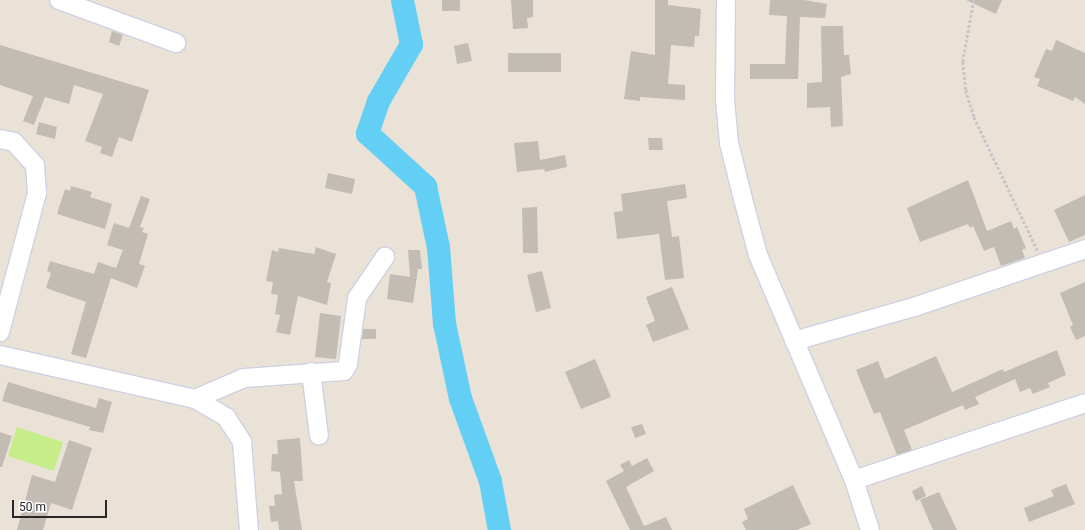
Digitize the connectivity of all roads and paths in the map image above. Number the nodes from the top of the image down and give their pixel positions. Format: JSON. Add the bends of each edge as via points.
{"nodes":[{"id":1,"x":60,"y":0,"type":"edge"},
{"id":2,"x":726,"y":0,"type":"edge"},
{"id":3,"x":974,"y":0,"type":"edge"},
{"id":4,"x":176,"y":43,"type":"dead end"},
{"id":5,"x":0,"y":139,"type":"edge"},
{"id":6,"x":1085,"y":249,"type":"edge"},
{"id":7,"x":385,"y":257,"type":"dead end"},
{"id":8,"x":1044,"y":263,"type":"junction"},
{"id":9,"x":0,"y":332,"type":"edge"},
{"id":10,"x":794,"y":341,"type":"junction"},
{"id":11,"x":0,"y":355,"type":"edge"},
{"id":12,"x":311,"y":372,"type":"junction"},
{"id":13,"x":195,"y":399,"type":"junction"},
{"id":14,"x":1085,"y":403,"type":"edge"},
{"id":15,"x":320,"y":436,"type":"dead end"},
{"id":16,"x":854,"y":480,"type":"junction"},
{"id":17,"x":249,"y":530,"type":"edge"},
{"id":18,"x":870,"y":530,"type":"edge"}],
"edges":[{"from":1,"to":4,"type":"street"},
{"from":2,"to":10,"type":"street","via":[[725,100],[729,143],[758,255]]},
{"from":3,"to":8,"type":"path","via":[[963,62],[966,90],[974,117]]},
{"from":5,"to":9,"type":"street","via":[[14,142],[34,165],[37,194]]},
{"from":6,"to":8,"type":"street"},
{"from":7,"to":12,"type":"street","via":[[357,298],[348,364],[344,371]]},
{"from":8,"to":10,"type":"street","via":[[914,307]]},
{"from":10,"to":16,"type":"street"},
{"from":11,"to":13,"type":"street"},
{"from":12,"to":13,"type":"street","via":[[244,378]]},
{"from":12,"to":15,"type":"street"},
{"from":13,"to":17,"type":"street","via":[[226,417],[242,442]]},
{"from":14,"to":16,"type":"street"},
{"from":16,"to":18,"type":"street"}]}
